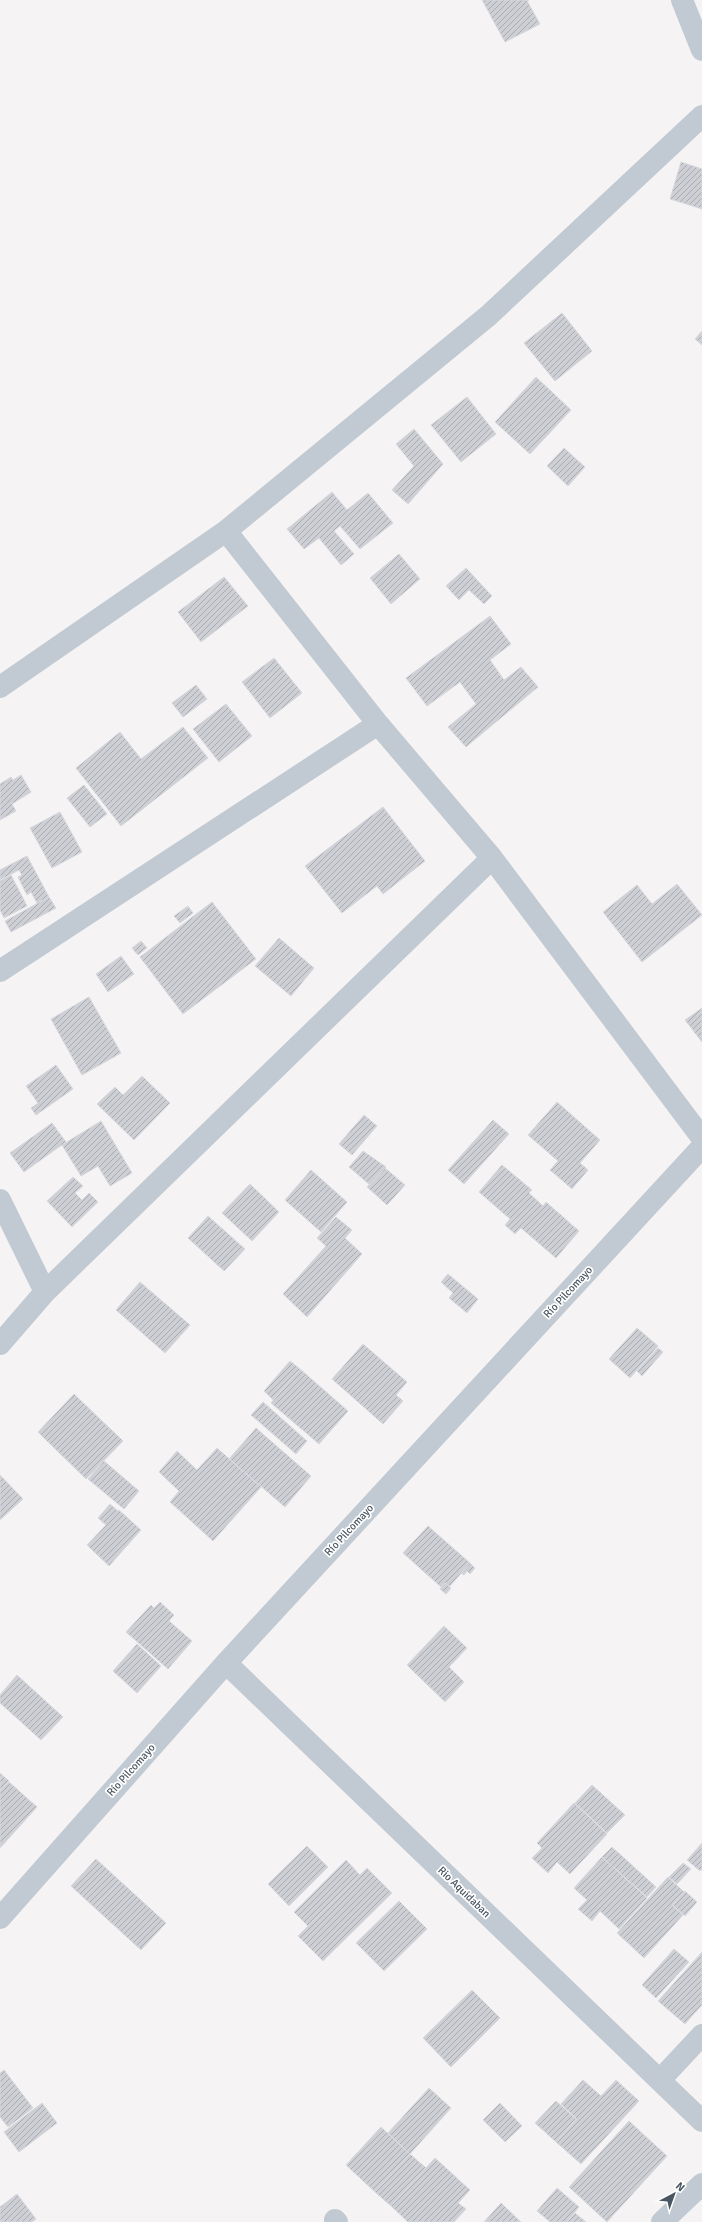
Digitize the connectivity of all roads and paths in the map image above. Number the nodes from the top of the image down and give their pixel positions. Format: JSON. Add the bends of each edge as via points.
{"nodes":[{"id":1,"x":682,"y":0,"type":"edge"},
{"id":2,"x":702,"y":50,"type":"edge"},
{"id":3,"x":702,"y":116,"type":"edge"},
{"id":4,"x":226,"y":531,"type":"junction"},
{"id":5,"x":0,"y":687,"type":"edge"},
{"id":6,"x":378,"y":724,"type":"junction"},
{"id":7,"x":492,"y":858,"type":"junction"},
{"id":8,"x":0,"y":971,"type":"edge"},
{"id":9,"x":702,"y":1138,"type":"edge"},
{"id":10,"x":702,"y":1147,"type":"edge"},
{"id":11,"x":0,"y":1200,"type":"edge"},
{"id":12,"x":45,"y":1292,"type":"junction"},
{"id":13,"x":0,"y":1344,"type":"edge"},
{"id":14,"x":226,"y":1663,"type":"junction"},
{"id":15,"x":0,"y":1918,"type":"edge"},
{"id":16,"x":702,"y":2035,"type":"edge"},
{"id":17,"x":660,"y":2080,"type":"junction"},
{"id":18,"x":702,"y":2121,"type":"edge"},
{"id":19,"x":702,"y":2184,"type":"edge"},
{"id":20,"x":662,"y":2222,"type":"edge"}],
"edges":[{"from":1,"to":2,"type":"street"},
{"from":3,"to":4,"type":"street","via":[[488,316]]},
{"from":4,"to":5,"type":"street"},
{"from":4,"to":6,"type":"street"},
{"from":6,"to":7,"type":"street"},
{"from":6,"to":8,"type":"street"},
{"from":7,"to":9,"type":"street"},
{"from":7,"to":12,"type":"street"},
{"from":10,"to":14,"type":"street","name":"Río Pilcomayo"},
{"from":11,"to":12,"type":"street"},
{"from":12,"to":13,"type":"street"},
{"from":14,"to":15,"type":"street","name":"Río Pilcomayo"},
{"from":14,"to":17,"type":"street","name":"Rio Aquidaban"},
{"from":16,"to":17,"type":"street"},
{"from":17,"to":18,"type":"street","name":"Rio Aquidaban"},
{"from":19,"to":20,"type":"street"}]}
